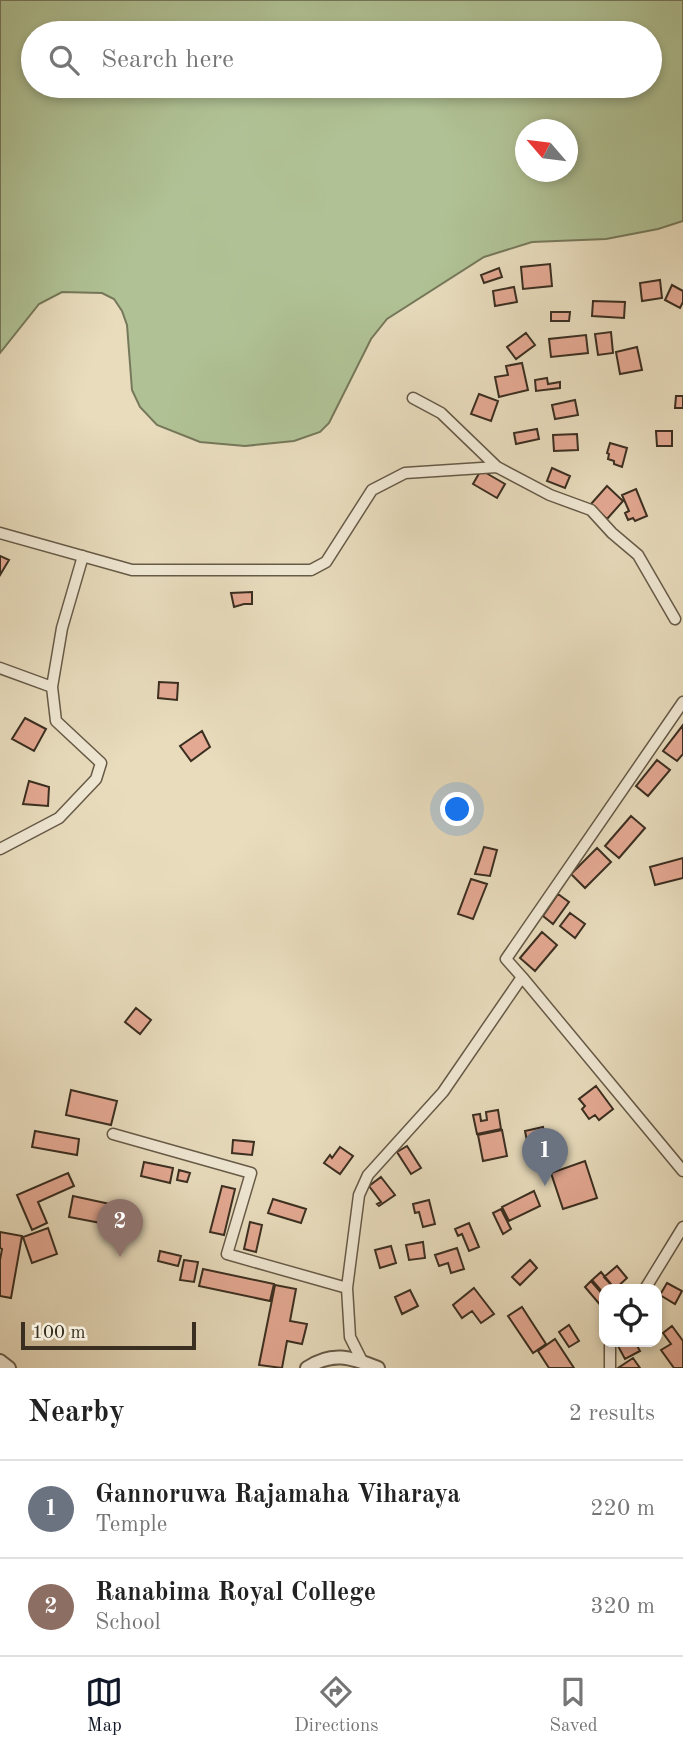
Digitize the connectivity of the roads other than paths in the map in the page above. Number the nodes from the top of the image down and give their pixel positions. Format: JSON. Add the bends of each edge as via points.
{"nodes":[{"id":1,"x":413,"y":398,"type":"dead end"},
{"id":2,"x":497,"y":467,"type":"junction"},
{"id":3,"x":0,"y":533,"type":"edge"},
{"id":4,"x":83,"y":556,"type":"junction"},
{"id":5,"x":681,"y":620,"type":"edge"},
{"id":6,"x":0,"y":668,"type":"edge"},
{"id":7,"x":52,"y":687,"type":"junction"},
{"id":8,"x":683,"y":702,"type":"edge"},
{"id":9,"x":0,"y":849,"type":"edge"},
{"id":10,"x":522,"y":977,"type":"junction"},
{"id":11,"x":113,"y":1134,"type":"dead end"},
{"id":12,"x":683,"y":1171,"type":"edge"},
{"id":13,"x":683,"y":1227,"type":"edge"},
{"id":14,"x":648,"y":1284,"type":"edge"},
{"id":15,"x":346,"y":1288,"type":"junction"},
{"id":16,"x":610,"y":1347,"type":"edge"},
{"id":17,"x":0,"y":1361,"type":"edge"},
{"id":18,"x":362,"y":1361,"type":"junction"},
{"id":19,"x":9,"y":1368,"type":"edge"},
{"id":20,"x":307,"y":1368,"type":"edge"},
{"id":21,"x":378,"y":1368,"type":"edge"},
{"id":22,"x":610,"y":1368,"type":"edge"}],
"edges":[{"from":1,"to":2,"type":"street","via":[[441,413]]},
{"from":2,"to":4,"type":"street","via":[[405,473],[372,489],[326,562],[310,570],[132,570]]},
{"from":2,"to":5,"type":"street","via":[[550,495],[592,510],[638,555]]},
{"from":3,"to":4,"type":"street"},
{"from":4,"to":7,"type":"street","via":[[62,628]]},
{"from":6,"to":7,"type":"street"},
{"from":7,"to":9,"type":"street","via":[[56,721],[101,763],[96,779],[59,818]]},
{"from":8,"to":10,"type":"street","via":[[506,959]]},
{"from":10,"to":12,"type":"street"},
{"from":10,"to":15,"type":"street","via":[[443,1092],[368,1175],[359,1195]]},
{"from":11,"to":15,"type":"street","via":[[251,1173],[227,1254]]},
{"from":13,"to":14,"type":"street"},
{"from":15,"to":18,"type":"street","via":[[350,1337]]},
{"from":16,"to":22,"type":"street"},
{"from":17,"to":19,"type":"street"},
{"from":18,"to":20,"type":"street","via":[[320,1359]]},
{"from":18,"to":21,"type":"street"}]}
